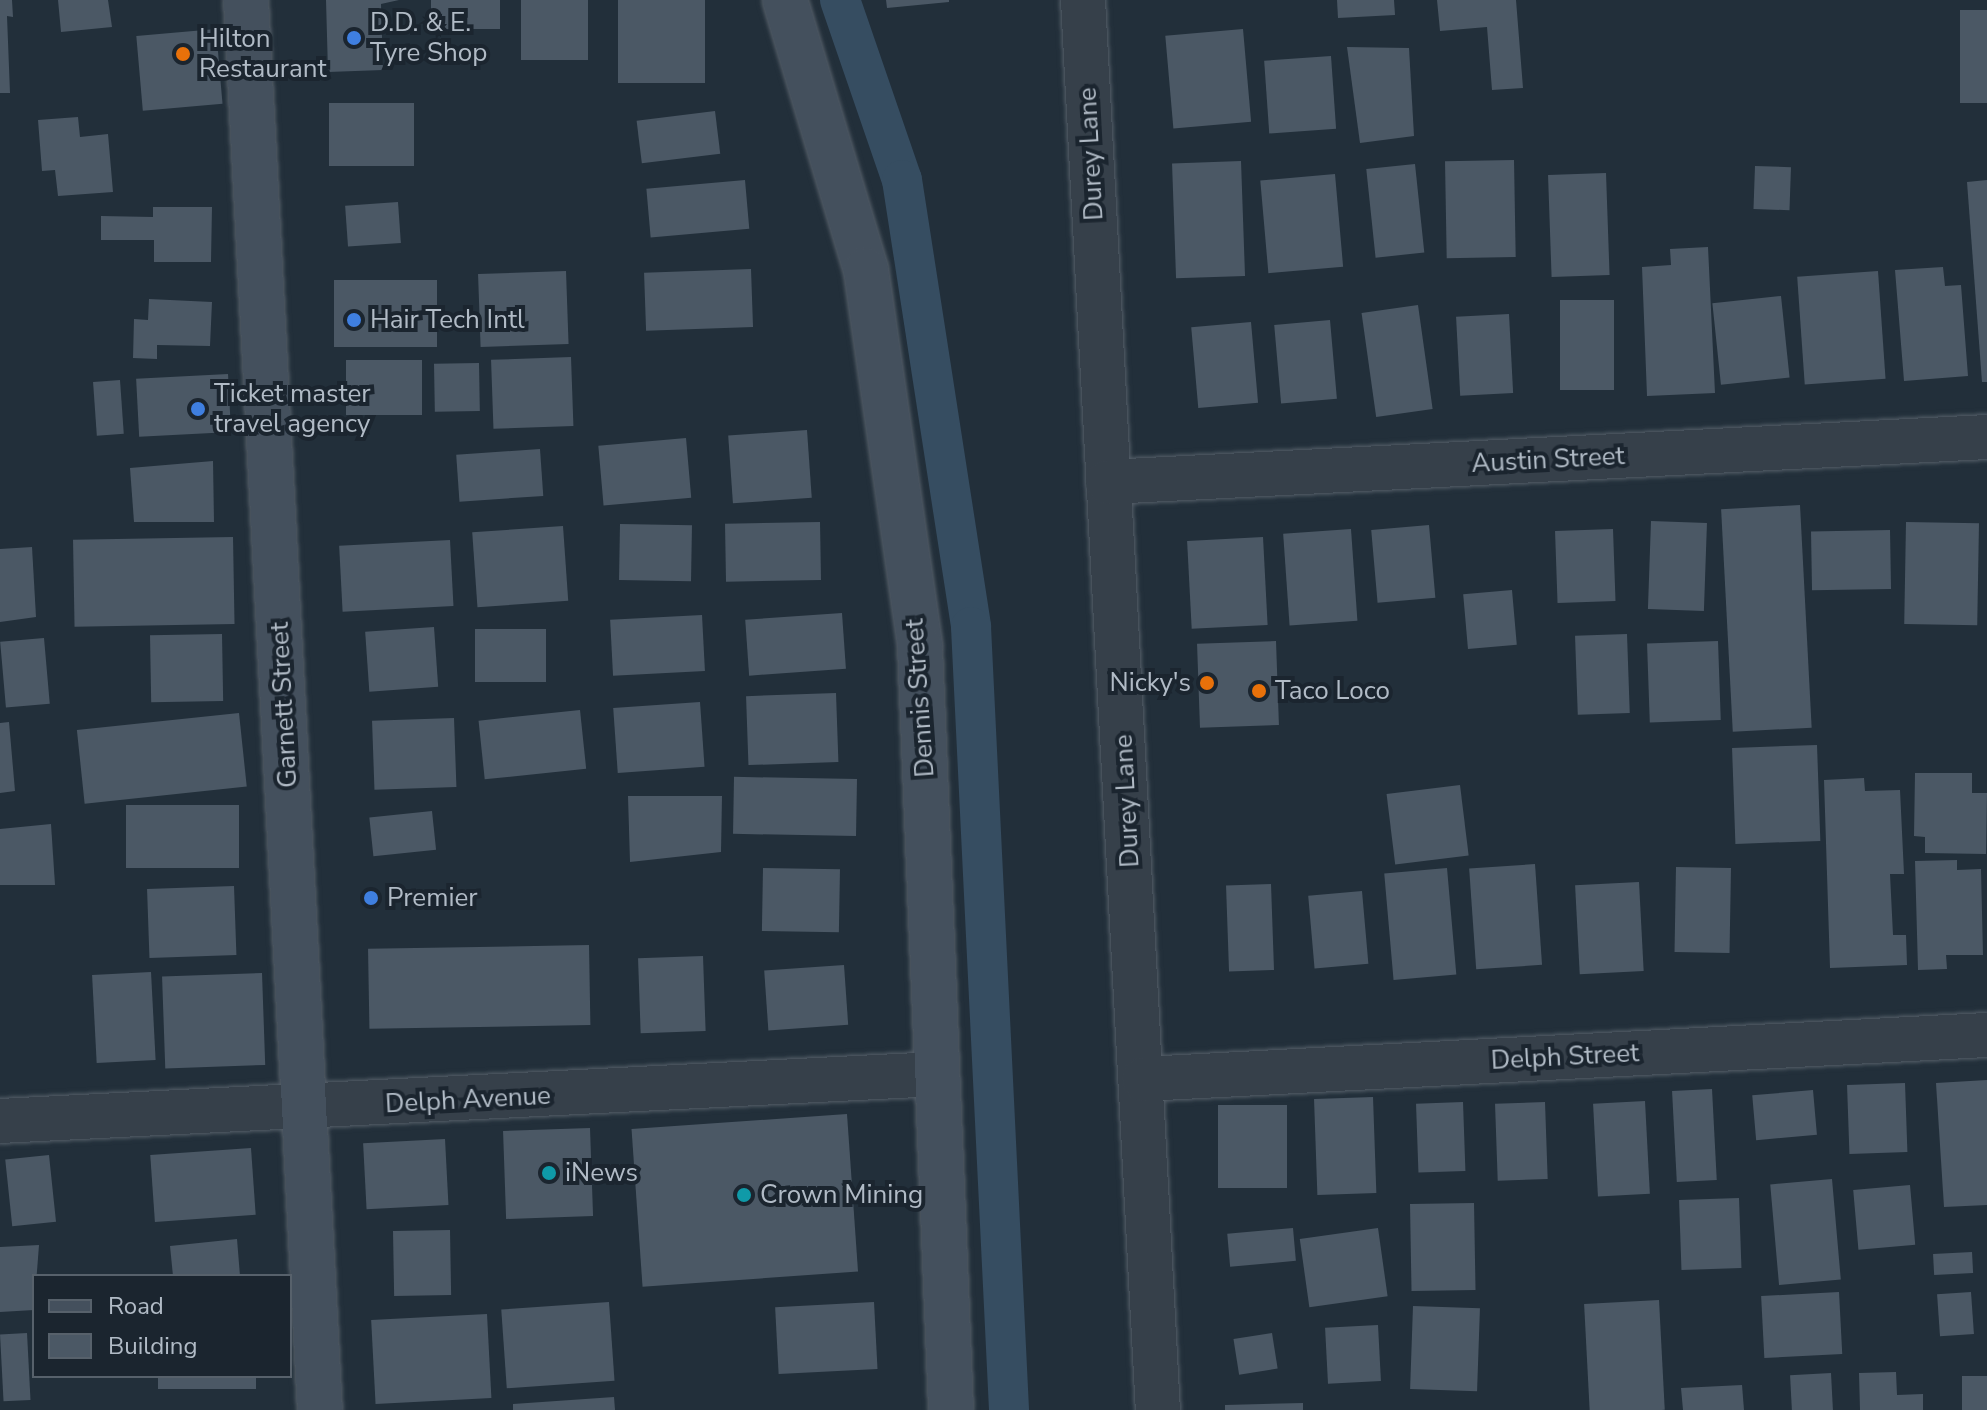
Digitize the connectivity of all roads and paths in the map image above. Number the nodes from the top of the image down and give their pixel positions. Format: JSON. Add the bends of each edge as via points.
{"nodes":[{"id":1,"x":246,"y":0,"type":"edge"},
{"id":2,"x":785,"y":0,"type":"edge"},
{"id":3,"x":1083,"y":0,"type":"edge"},
{"id":4,"x":1987,"y":437,"type":"edge"},
{"id":5,"x":1108,"y":482,"type":"junction"},
{"id":6,"x":1987,"y":1035,"type":"edge"},
{"id":7,"x":936,"y":1074,"type":"junction"},
{"id":8,"x":1144,"y":1079,"type":"junction"},
{"id":9,"x":305,"y":1109,"type":"junction"},
{"id":10,"x":0,"y":1121,"type":"edge"},
{"id":11,"x":320,"y":1410,"type":"edge"},
{"id":12,"x":951,"y":1410,"type":"edge"},
{"id":13,"x":1158,"y":1410,"type":"edge"}],
"edges":[{"from":1,"to":9,"type":"street","name":"Garnett Street"},
{"from":2,"to":7,"type":"street","name":"Dennis Street","via":[[866,270],[916,615]]},
{"from":3,"to":5,"type":"street","name":"Durey Lane"},
{"from":4,"to":5,"type":"street","name":"Austin Street"},
{"from":5,"to":8,"type":"street","name":"Durey Lane"},
{"from":6,"to":8,"type":"street","name":"Delph Street"},
{"from":7,"to":9,"type":"street","name":"Delph Avenue"},
{"from":7,"to":12,"type":"street","name":"Dennis Street"},
{"from":8,"to":13,"type":"street","name":"Durey Lane"},
{"from":9,"to":10,"type":"street","name":"Delph Avenue"},
{"from":9,"to":11,"type":"street","name":"Garnett Street"}]}
